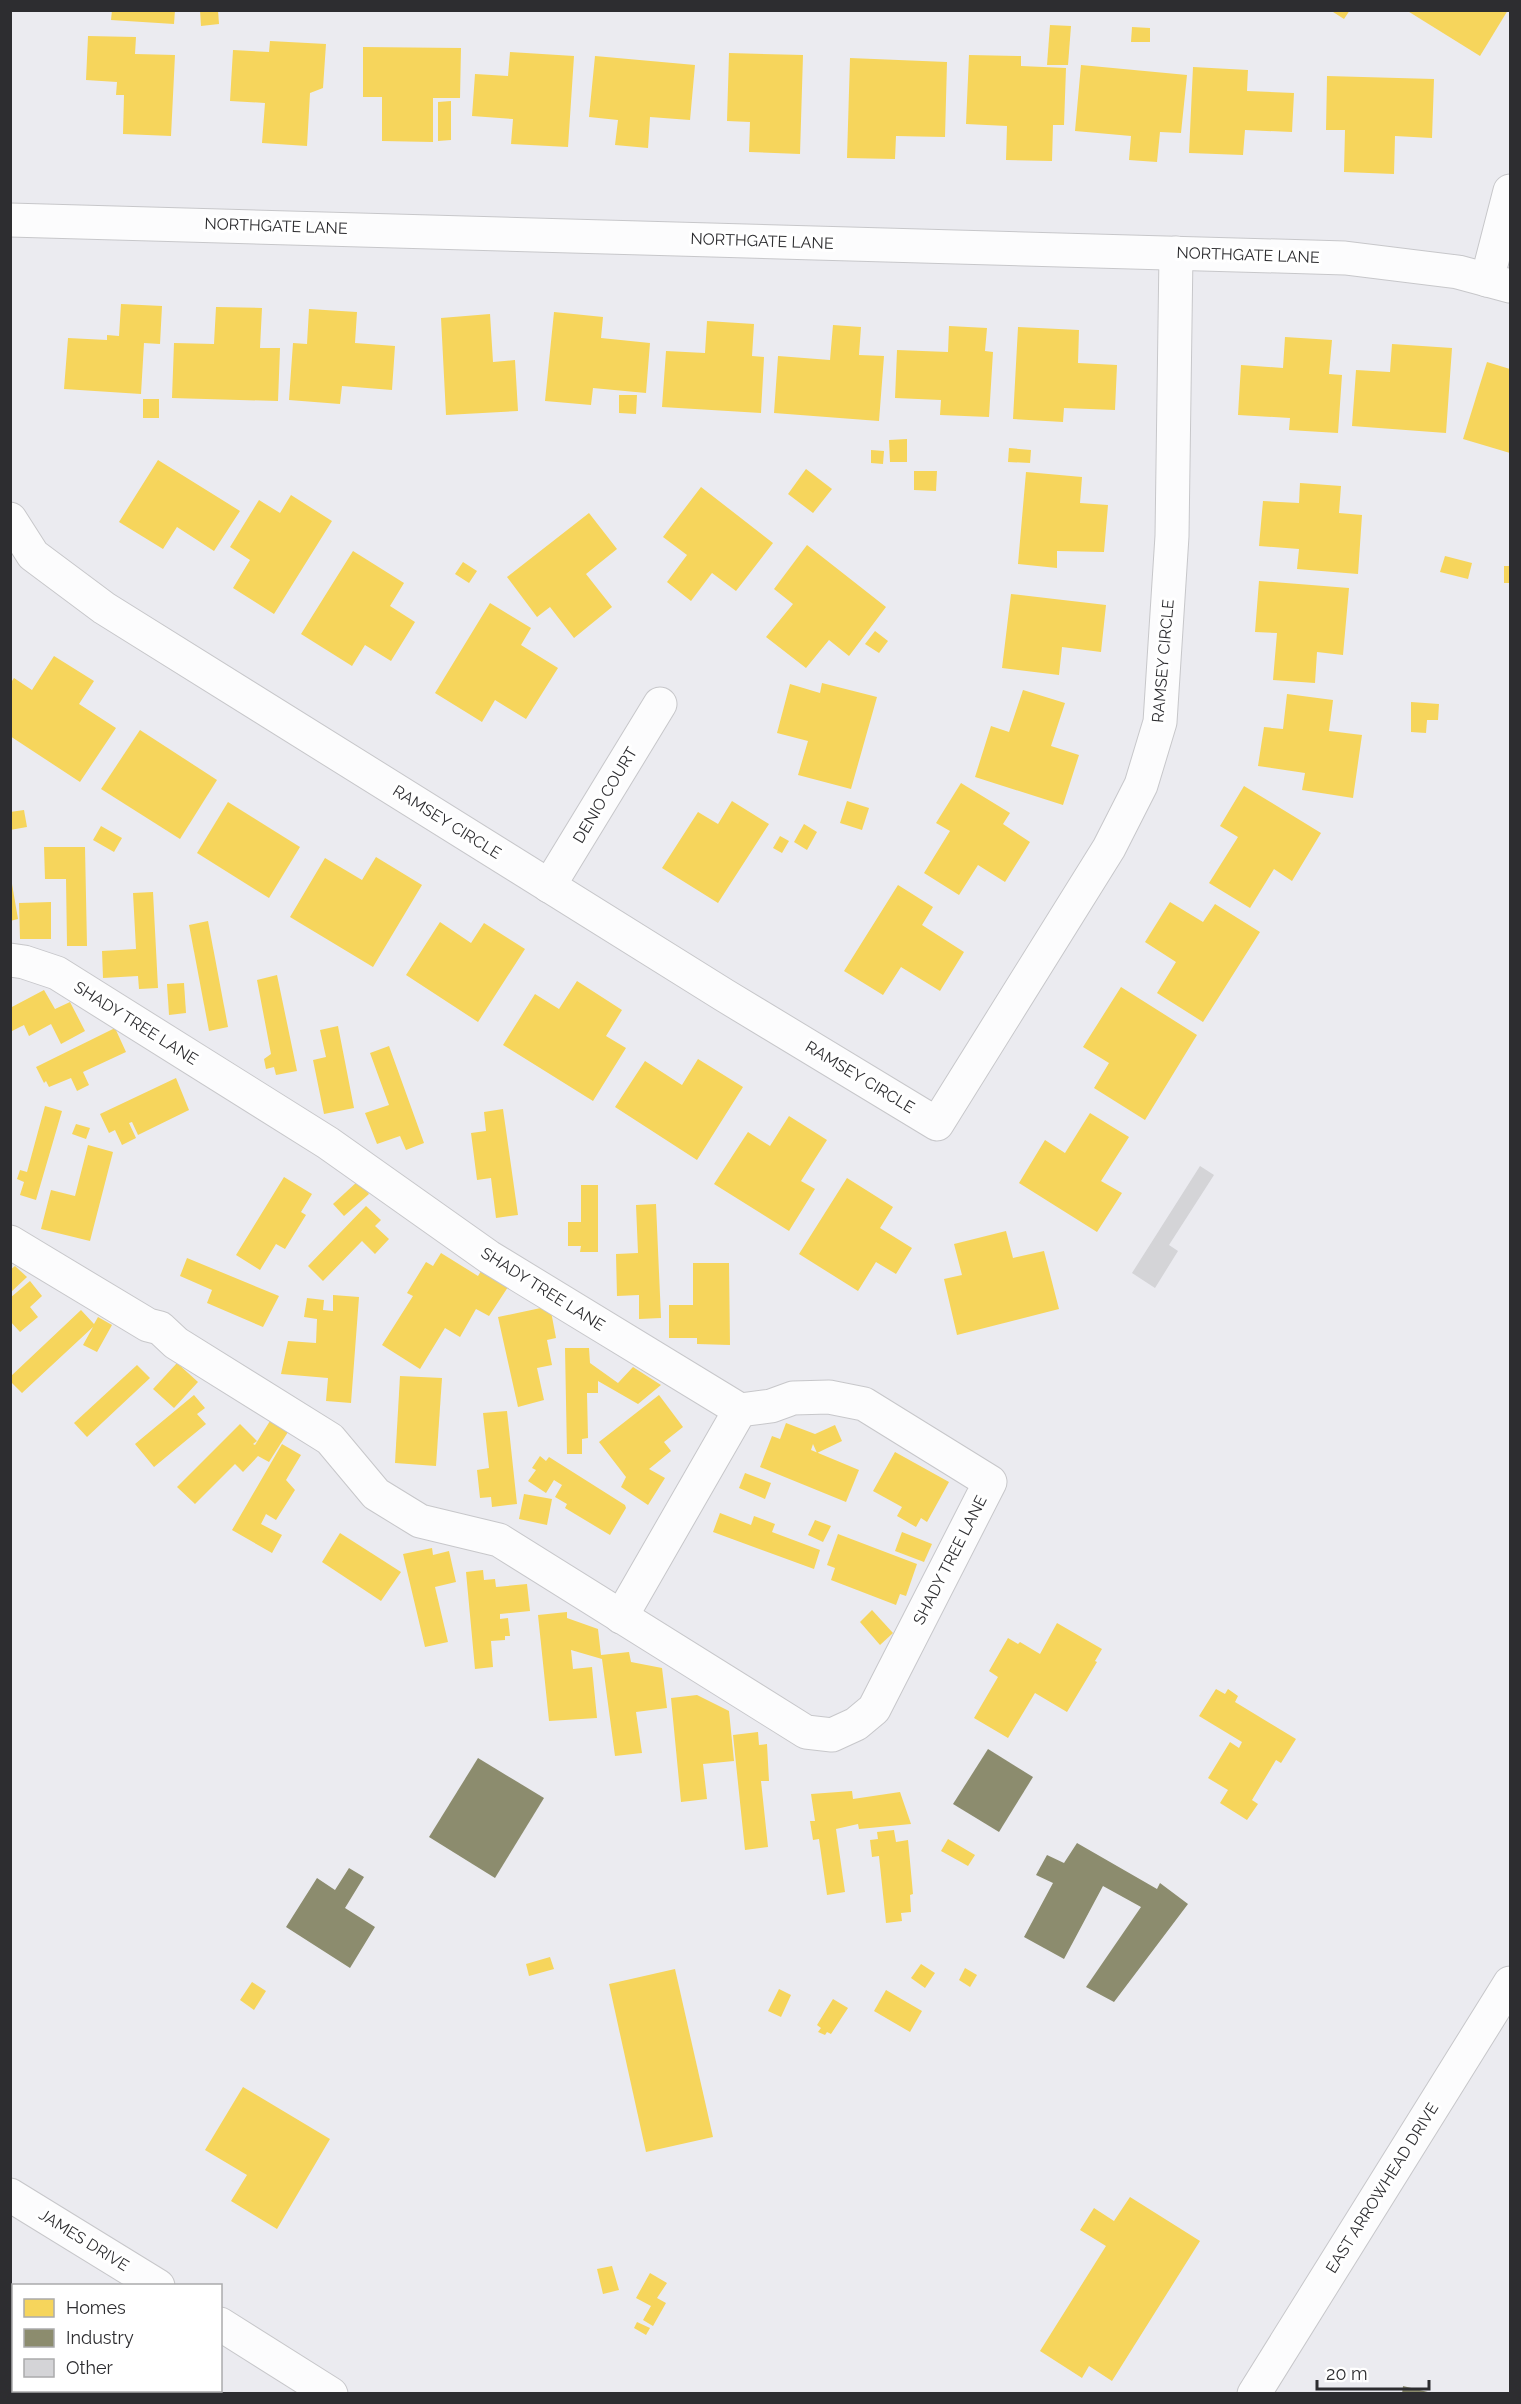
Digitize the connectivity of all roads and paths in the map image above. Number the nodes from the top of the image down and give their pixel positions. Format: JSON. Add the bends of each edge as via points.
{"nodes":[{"id":1,"x":1510,"y":191,"type":"edge"},
{"id":2,"x":10,"y":220,"type":"edge"},
{"id":3,"x":1176,"y":253,"type":"junction"},
{"id":4,"x":1499,"y":283,"type":"edge"},
{"id":5,"x":10,"y":519,"type":"edge"},
{"id":6,"x":660,"y":704,"type":"dead end"},
{"id":7,"x":549,"y":886,"type":"junction"},
{"id":8,"x":10,"y":960,"type":"edge"},
{"id":9,"x":10,"y":1242,"type":"edge"},
{"id":10,"x":740,"y":1410,"type":"junction"},
{"id":11,"x":621,"y":1617,"type":"junction"},
{"id":12,"x":1510,"y":1983,"type":"edge"},
{"id":13,"x":10,"y":2195,"type":"edge"},
{"id":14,"x":155,"y":2284,"type":"edge"},
{"id":15,"x":222,"y":2325,"type":"edge"},
{"id":16,"x":331,"y":2394,"type":"edge"},
{"id":17,"x":1254,"y":2394,"type":"edge"}],
"edges":[{"from":1,"to":4,"type":"street"},
{"from":2,"to":3,"type":"street","name":"NORTHGATE LANE"},
{"from":3,"to":4,"type":"street","name":"NORTHGATE LANE","via":[[1345,258],[1458,272]]},
{"from":3,"to":7,"type":"street","name":"RAMSEY CIRCLE","via":[[1172,536],[1160,722],[1141,785],[1109,848],[937,1124]]},
{"from":5,"to":7,"type":"street","name":"RAMSEY CIRCLE","via":[[33,555],[104,608]]},
{"from":6,"to":7,"type":"street","name":"DENIO COURT"},
{"from":8,"to":10,"type":"street","name":"SHADY TREE LANE","via":[[57,973],[328,1143],[489,1257]]},
{"from":9,"to":11,"type":"street","name":"SHADY TREE LANE","via":[[148,1325],[160,1328],[176,1343],[330,1439],[376,1494],[420,1521],[499,1540]]},
{"from":10,"to":11,"type":"street"},
{"from":10,"to":11,"type":"street","name":"SHADY TREE LANE","via":[[793,1398],[829,1397],[864,1404],[990,1482],[874,1709],[856,1724],[832,1735],[806,1732]]},
{"from":12,"to":17,"type":"street","name":"EAST ARROWHEAD DRIVE"},
{"from":13,"to":14,"type":"street","name":"JAMES DRIVE"},
{"from":15,"to":16,"type":"street"}]}
